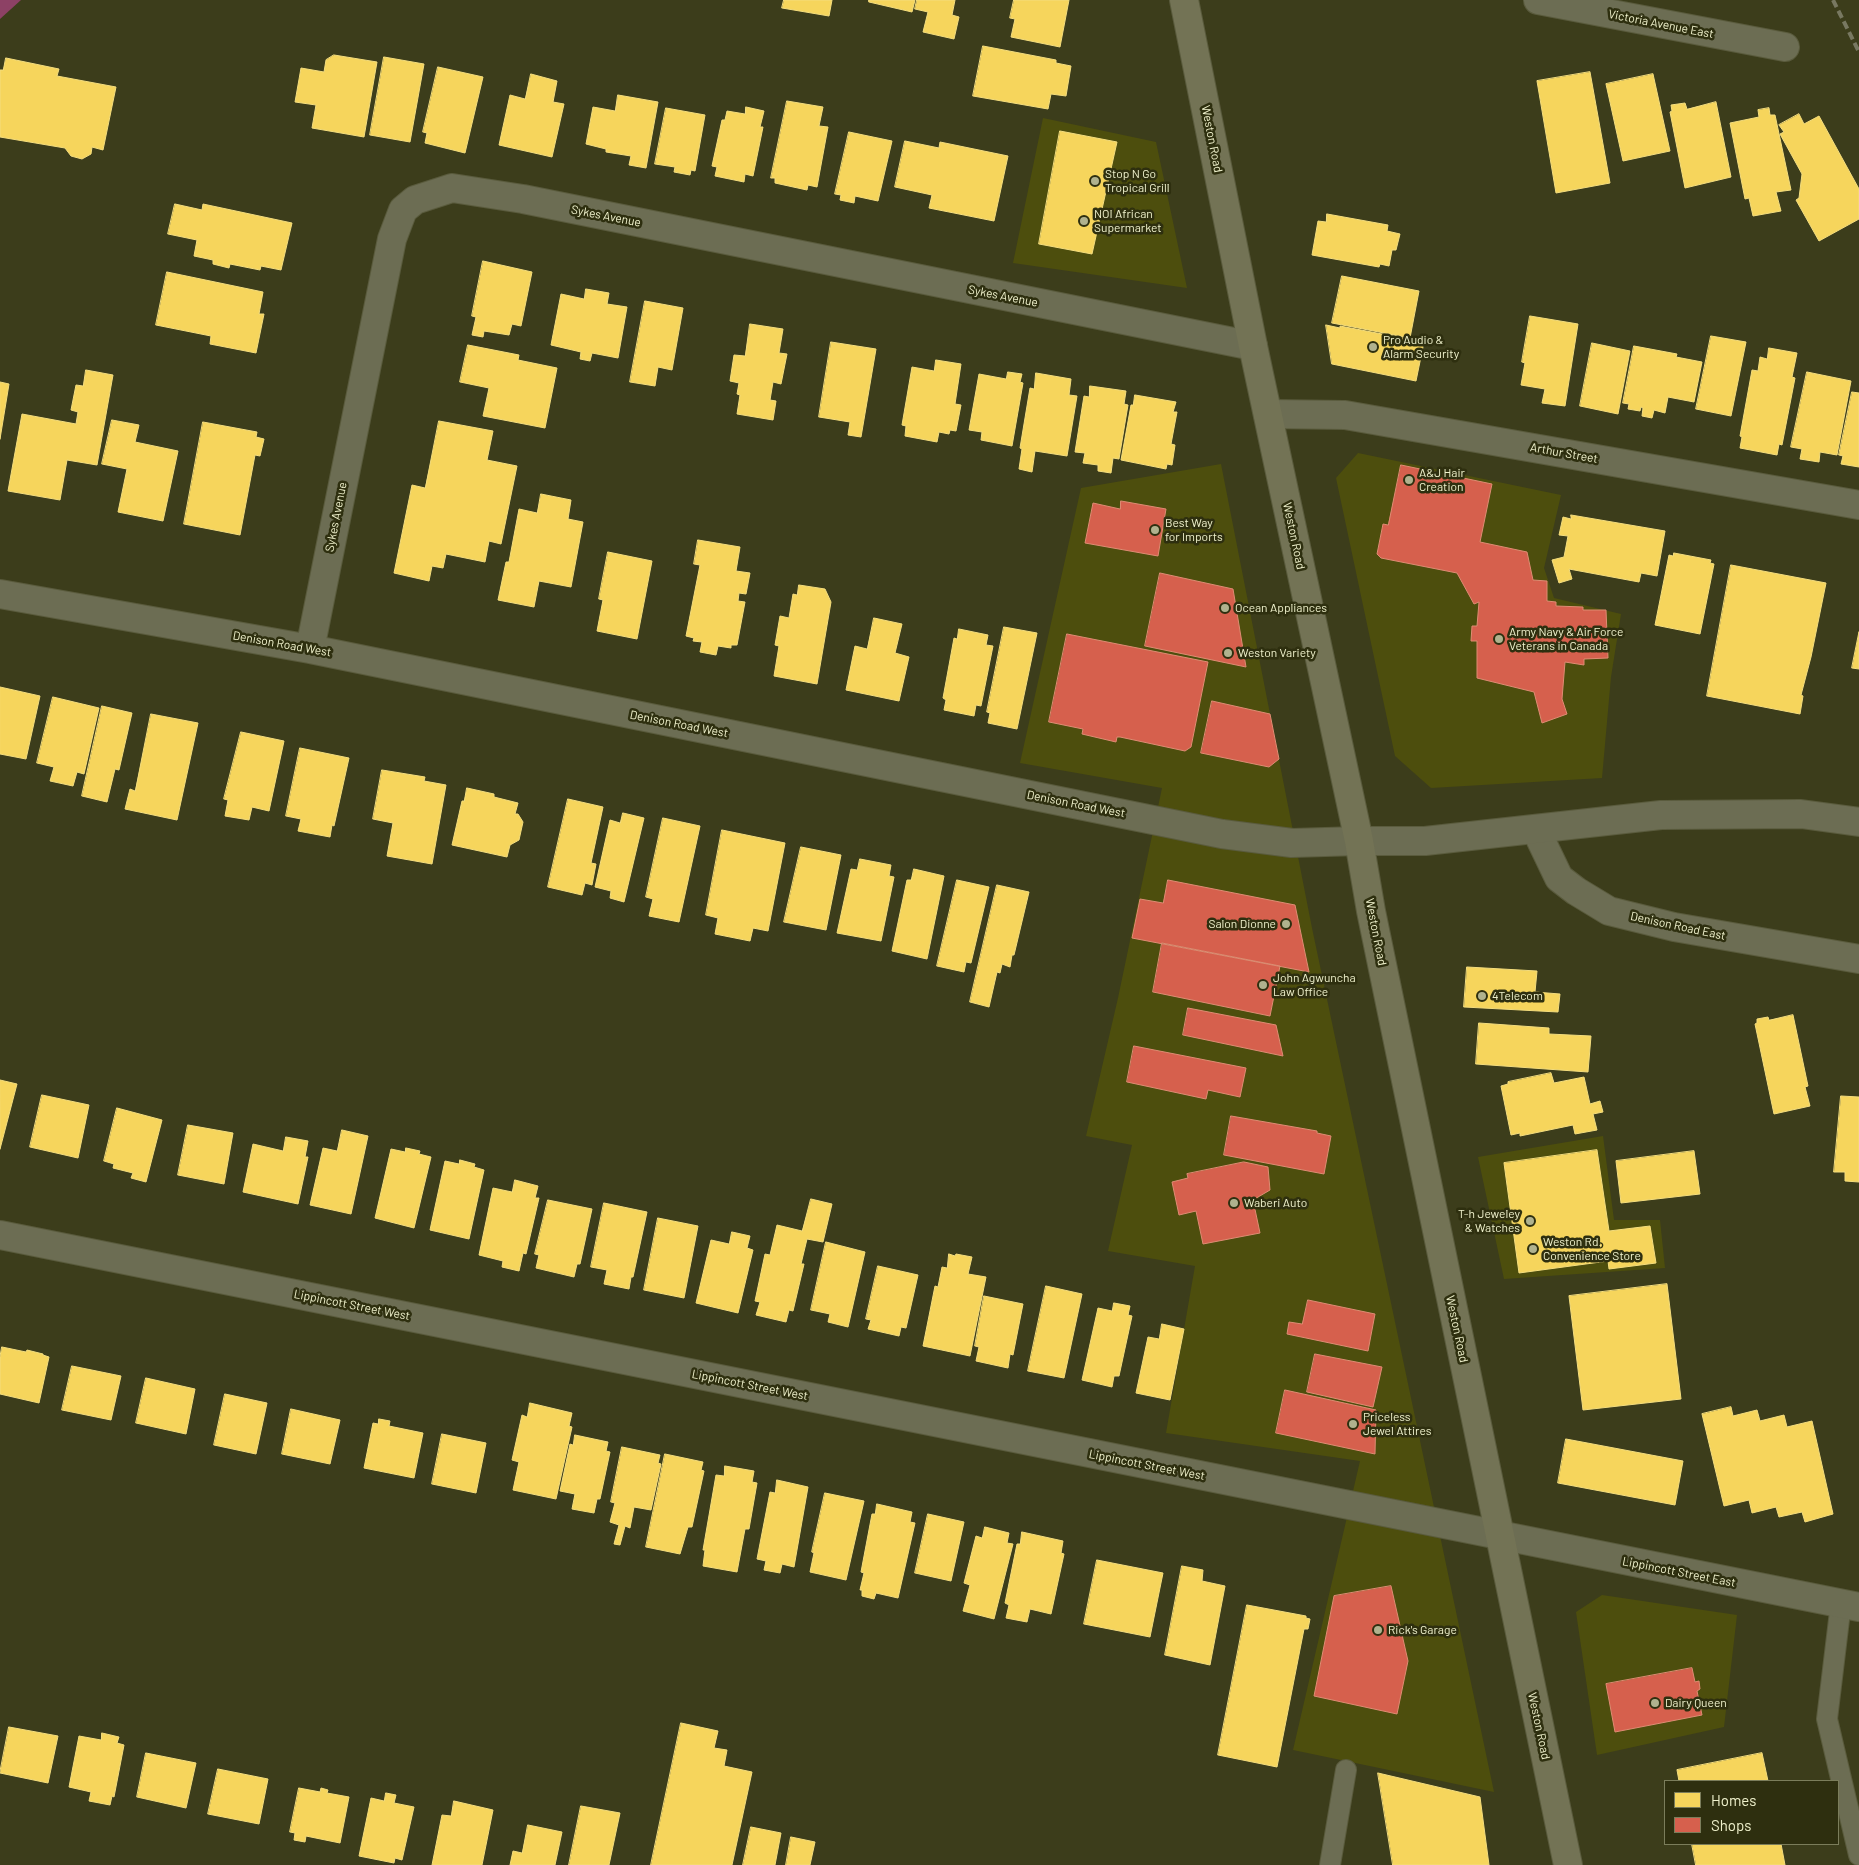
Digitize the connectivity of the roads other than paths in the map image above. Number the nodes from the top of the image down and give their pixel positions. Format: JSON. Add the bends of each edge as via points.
{"nodes":[{"id":1,"x":1184,"y":0,"type":"edge"},
{"id":2,"x":1538,"y":0,"type":"edge"},
{"id":3,"x":1784,"y":47,"type":"dead end"},
{"id":4,"x":1253,"y":346,"type":"junction"},
{"id":5,"x":1268,"y":414,"type":"junction"},
{"id":6,"x":1859,"y":505,"type":"edge"},
{"id":7,"x":0,"y":594,"type":"edge"},
{"id":8,"x":310,"y":649,"type":"junction"},
{"id":9,"x":1859,"y":822,"type":"edge"},
{"id":10,"x":1536,"y":830,"type":"junction"},
{"id":11,"x":1359,"y":841,"type":"junction"},
{"id":12,"x":1859,"y":959,"type":"edge"},
{"id":13,"x":0,"y":1234,"type":"edge"},
{"id":14,"x":1499,"y":1536,"type":"junction"},
{"id":15,"x":1850,"y":1605,"type":"edge"},
{"id":16,"x":1346,"y":1770,"type":"dead end"},
{"id":17,"x":1859,"y":1855,"type":"edge"},
{"id":18,"x":1330,"y":1865,"type":"edge"},
{"id":19,"x":1568,"y":1865,"type":"edge"}],
"edges":[{"from":1,"to":4,"type":"main road","name":"Weston Road"},
{"from":2,"to":3,"type":"street","name":"Victoria Avenue East"},
{"from":4,"to":5,"type":"main road","name":"Weston Road"},
{"from":4,"to":8,"type":"street","name":"Sykes Avenue","via":[[523,199],[452,188],[415,200],[403,210],[392,239]]},
{"from":5,"to":6,"type":"street","name":"Arthur Street","via":[[1344,415]]},
{"from":5,"to":11,"type":"main road","name":"Weston Road"},
{"from":7,"to":8,"type":"street","name":"Denison Road West"},
{"from":8,"to":11,"type":"street","name":"Denison Road West","via":[[1222,834],[1292,843]]},
{"from":9,"to":10,"type":"street","via":[[1801,814],[1661,815]]},
{"from":10,"to":11,"type":"street","via":[[1425,841]]},
{"from":10,"to":12,"type":"street","name":"Denison Road East","via":[[1559,878],[1608,911],[1674,927]]},
{"from":11,"to":14,"type":"main road","name":"Weston Road"},
{"from":13,"to":14,"type":"street","name":"Lippincott Street West"},
{"from":14,"to":15,"type":"street","name":"Lippincott Street East"},
{"from":14,"to":19,"type":"main road","name":"Weston Road"},
{"from":15,"to":17,"type":"lane","via":[[1827,1719]]},
{"from":16,"to":18,"type":"lane"}]}
